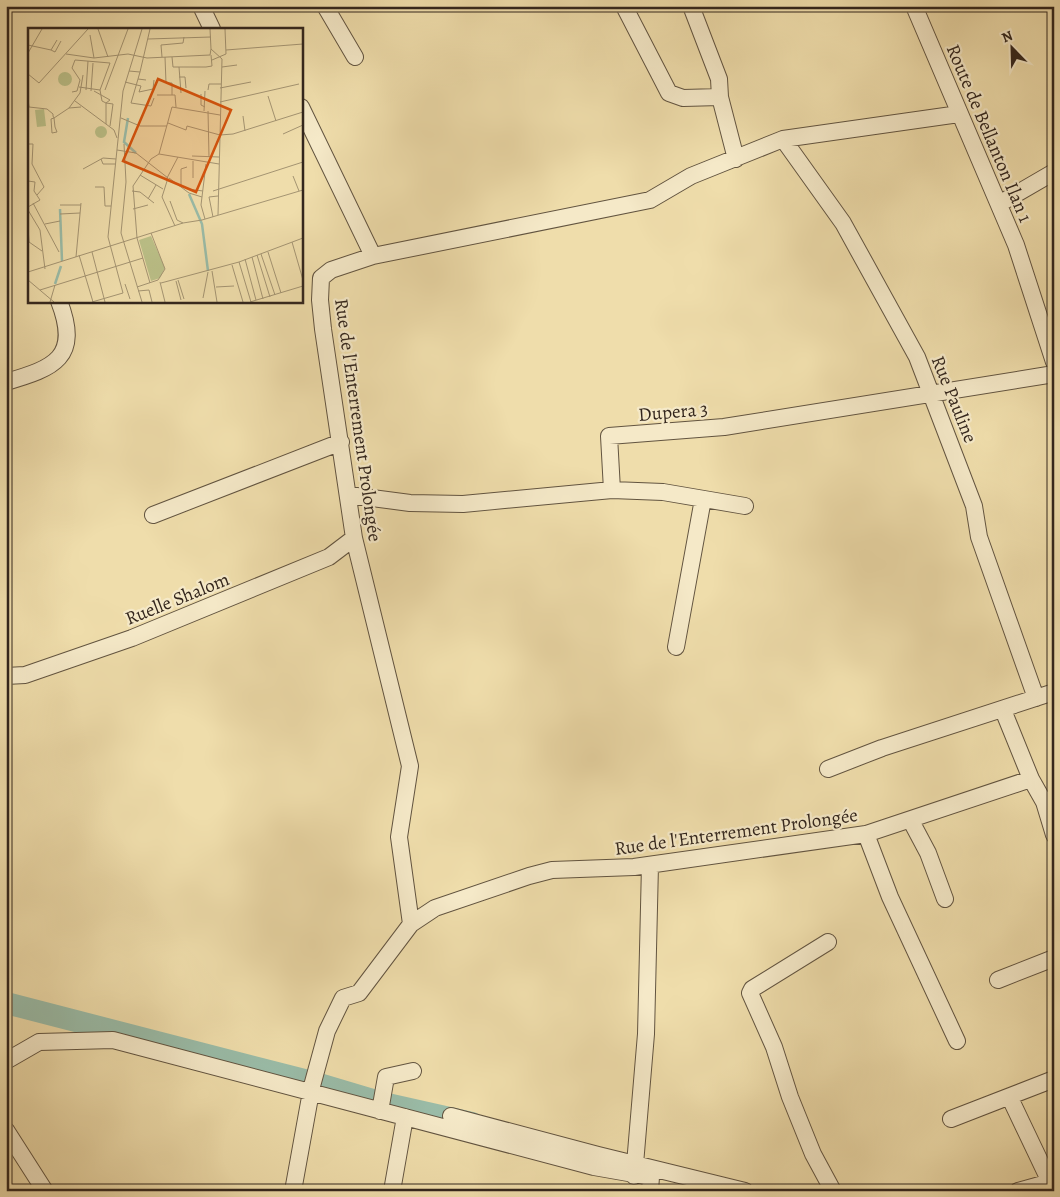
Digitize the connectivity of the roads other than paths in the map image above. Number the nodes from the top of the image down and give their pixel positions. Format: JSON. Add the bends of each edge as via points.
{"nodes":[{"id":1,"x":201,"y":6,"type":"edge"},
{"id":2,"x":325,"y":6,"type":"edge"},
{"id":3,"x":624,"y":6,"type":"edge"},
{"id":4,"x":691,"y":6,"type":"edge"},
{"id":5,"x":914,"y":6,"type":"edge"},
{"id":6,"x":212,"y":28,"type":"edge"},
{"id":7,"x":355,"y":57,"type":"dead end"},
{"id":8,"x":720,"y":97,"type":"junction"},
{"id":9,"x":302,"y":110,"type":"edge"},
{"id":10,"x":959,"y":114,"type":"junction"},
{"id":11,"x":783,"y":139,"type":"junction"},
{"id":12,"x":736,"y":159,"type":"junction"},
{"id":13,"x":1054,"y":172,"type":"edge"},
{"id":14,"x":999,"y":204,"type":"junction"},
{"id":15,"x":373,"y":256,"type":"junction"},
{"id":16,"x":59,"y":302,"type":"edge"},
{"id":17,"x":1054,"y":362,"type":"edge"},
{"id":18,"x":1054,"y":374,"type":"edge"},
{"id":19,"x":6,"y":382,"type":"edge"},
{"id":20,"x":932,"y":395,"type":"junction"},
{"id":21,"x":341,"y":442,"type":"junction"},
{"id":22,"x":612,"y":490,"type":"junction"},
{"id":23,"x":349,"y":495,"type":"junction"},
{"id":24,"x":703,"y":499,"type":"junction"},
{"id":25,"x":745,"y":506,"type":"dead end"},
{"id":26,"x":153,"y":515,"type":"dead end"},
{"id":27,"x":354,"y":538,"type":"junction"},
{"id":28,"x":676,"y":647,"type":"dead end"},
{"id":29,"x":6,"y":676,"type":"edge"},
{"id":30,"x":1054,"y":692,"type":"edge"},
{"id":31,"x":1036,"y":698,"type":"junction"},
{"id":32,"x":1003,"y":710,"type":"junction"},
{"id":33,"x":828,"y":769,"type":"dead end"},
{"id":34,"x":1031,"y":779,"type":"junction"},
{"id":35,"x":1049,"y":800,"type":"edge"},
{"id":36,"x":911,"y":820,"type":"junction"},
{"id":37,"x":866,"y":834,"type":"junction"},
{"id":38,"x":1054,"y":835,"type":"edge"},
{"id":39,"x":650,"y":865,"type":"junction"},
{"id":40,"x":945,"y":899,"type":"dead end"},
{"id":41,"x":411,"y":924,"type":"junction"},
{"id":42,"x":828,"y":942,"type":"dead end"},
{"id":43,"x":1054,"y":958,"type":"edge"},
{"id":44,"x":998,"y":980,"type":"dead end"},
{"id":45,"x":957,"y":1041,"type":"dead end"},
{"id":46,"x":6,"y":1061,"type":"edge"},
{"id":47,"x":413,"y":1071,"type":"dead end"},
{"id":48,"x":1054,"y":1079,"type":"edge"},
{"id":49,"x":313,"y":1086,"type":"junction"},
{"id":50,"x":1010,"y":1098,"type":"junction"},
{"id":51,"x":381,"y":1106,"type":"junction"},
{"id":52,"x":451,"y":1116,"type":"dead end"},
{"id":53,"x":405,"y":1117,"type":"junction"},
{"id":54,"x":951,"y":1119,"type":"dead end"},
{"id":55,"x":6,"y":1130,"type":"edge"},
{"id":56,"x":596,"y":1161,"type":"junction"},
{"id":57,"x":635,"y":1170,"type":"junction"},
{"id":58,"x":1052,"y":1181,"type":"edge"},
{"id":59,"x":45,"y":1191,"type":"edge"},
{"id":60,"x":293,"y":1191,"type":"edge"},
{"id":61,"x":392,"y":1191,"type":"edge"},
{"id":62,"x":650,"y":1191,"type":"edge"},
{"id":63,"x":745,"y":1191,"type":"edge"},
{"id":64,"x":833,"y":1191,"type":"edge"},
{"id":65,"x":1018,"y":1191,"type":"edge"}],
"edges":[{"from":1,"to":6,"type":"street"},
{"from":2,"to":7,"type":"street"},
{"from":3,"to":8,"type":"street","via":[[669,93],[682,98]]},
{"from":4,"to":8,"type":"street","via":[[719,79]]},
{"from":5,"to":10,"type":"street","name":"Route de Bellanton Ilan 1"},
{"from":8,"to":12,"type":"street"},
{"from":9,"to":15,"type":"street"},
{"from":10,"to":11,"type":"street","name":"Rue de l'Enterrement Prolongée"},
{"from":10,"to":14,"type":"street","name":"Route de Bellanton Ilan 1"},
{"from":11,"to":12,"type":"street","name":"Rue de l'Enterrement Prolongée"},
{"from":11,"to":20,"type":"street","name":"Rue Pauline","via":[[871,271],[917,356]]},
{"from":12,"to":15,"type":"street","name":"Rue de l'Enterrement Prolongée","via":[[691,176],[650,200]]},
{"from":13,"to":14,"type":"street"},
{"from":14,"to":17,"type":"street","name":"Route de Bellanton Ilan 1","via":[[1016,245]]},
{"from":15,"to":21,"type":"street","name":"Rue de l'Enterrement Prolongée","via":[[331,270],[321,278],[322,328]]},
{"from":16,"to":19,"type":"street","via":[[66,320],[65,341],[58,360],[47,368]]},
{"from":18,"to":20,"type":"street","name":"Dupera 3"},
{"from":20,"to":22,"type":"street","name":"Dupera 3","via":[[724,427],[609,436]]},
{"from":20,"to":31,"type":"street","name":"Rue Pauline","via":[[974,506],[979,537]]},
{"from":21,"to":23,"type":"street","name":"Rue de l'Enterrement Prolongée"},
{"from":21,"to":26,"type":"street"},
{"from":22,"to":23,"type":"street","via":[[463,504],[410,503]]},
{"from":22,"to":24,"type":"street","via":[[663,492]]},
{"from":23,"to":27,"type":"street","name":"Rue de l'Enterrement Prolongée"},
{"from":24,"to":25,"type":"street"},
{"from":24,"to":28,"type":"street"},
{"from":27,"to":29,"type":"street","name":"Ruelle Shalom","via":[[329,557],[132,638],[25,675]]},
{"from":27,"to":41,"type":"street","name":"Rue de l'Enterrement Prolongée","via":[[410,766],[399,837]]},
{"from":30,"to":31,"type":"street"},
{"from":31,"to":32,"type":"street"},
{"from":32,"to":33,"type":"street","via":[[882,748]]},
{"from":32,"to":34,"type":"street"},
{"from":34,"to":35,"type":"street"},
{"from":34,"to":36,"type":"street","name":"Rue de l'Enterrement Prolongée"},
{"from":35,"to":38,"type":"street"},
{"from":36,"to":37,"type":"street","name":"Rue de l'Enterrement Prolongée"},
{"from":36,"to":40,"type":"street","via":[[928,853]]},
{"from":37,"to":39,"type":"street","name":"Rue de l'Enterrement Prolongée"},
{"from":37,"to":45,"type":"street","via":[[890,897]]},
{"from":39,"to":41,"type":"street","name":"Rue de l'Enterrement Prolongée","via":[[552,870],[435,908]]},
{"from":39,"to":57,"type":"street","via":[[646,1034]]},
{"from":41,"to":49,"type":"street","name":"Rue de l'Enterrement Prolongée","via":[[359,993],[343,998],[327,1031]]},
{"from":42,"to":64,"type":"street","via":[[750,993],[774,1047],[813,1154]]},
{"from":43,"to":44,"type":"street"},
{"from":46,"to":49,"type":"street","via":[[39,1042],[113,1040]]},
{"from":47,"to":51,"type":"street","via":[[386,1077]]},
{"from":48,"to":50,"type":"street"},
{"from":49,"to":51,"type":"street"},
{"from":49,"to":60,"type":"street","name":"Rue de l'Enterrement Prolongée"},
{"from":50,"to":54,"type":"street"},
{"from":50,"to":58,"type":"street"},
{"from":51,"to":53,"type":"street"},
{"from":52,"to":56,"type":"street"},
{"from":53,"to":56,"type":"street"},
{"from":53,"to":61,"type":"street"},
{"from":55,"to":59,"type":"street"},
{"from":56,"to":57,"type":"street"},
{"from":57,"to":62,"type":"street","via":[[651,1177]]},
{"from":57,"to":63,"type":"street"},
{"from":58,"to":65,"type":"street"}]}
